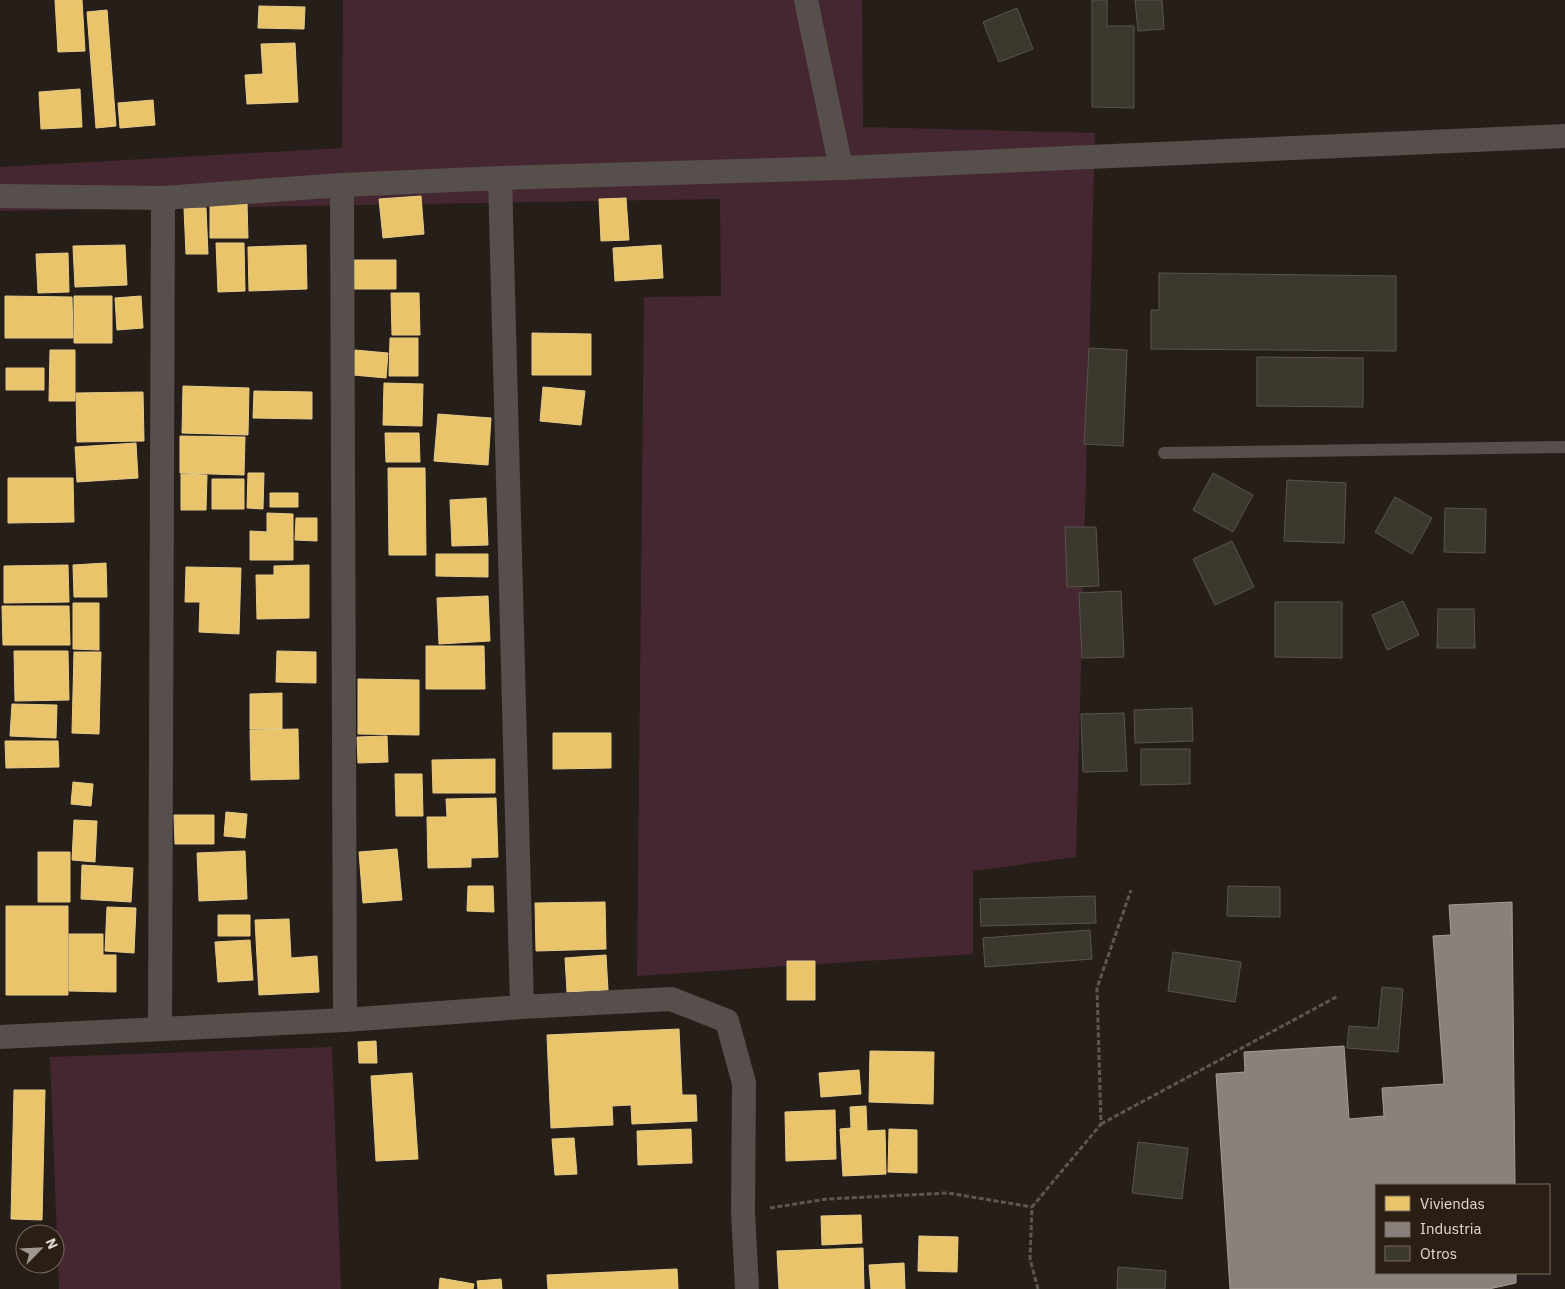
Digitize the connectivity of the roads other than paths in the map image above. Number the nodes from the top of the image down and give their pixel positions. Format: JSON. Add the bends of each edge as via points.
{"nodes":[{"id":1,"x":807,"y":1,"type":"edge"},
{"id":2,"x":1565,"y":136,"type":"edge"},
{"id":3,"x":841,"y":168,"type":"junction"},
{"id":4,"x":500,"y":178,"type":"junction"},
{"id":5,"x":342,"y":185,"type":"junction"},
{"id":6,"x":0,"y":196,"type":"edge"},
{"id":7,"x":163,"y":198,"type":"junction"},
{"id":8,"x":1565,"y":447,"type":"edge"},
{"id":9,"x":1164,"y":453,"type":"dead end"},
{"id":10,"x":522,"y":1007,"type":"junction"},
{"id":11,"x":345,"y":1020,"type":"junction"},
{"id":12,"x":160,"y":1029,"type":"junction"},
{"id":13,"x":0,"y":1037,"type":"edge"},
{"id":14,"x":747,"y":1289,"type":"edge"}],
"edges":[{"from":1,"to":3,"type":"street"},
{"from":2,"to":3,"type":"street"},
{"from":3,"to":4,"type":"street"},
{"from":4,"to":5,"type":"street"},
{"from":4,"to":10,"type":"street"},
{"from":5,"to":7,"type":"street"},
{"from":5,"to":11,"type":"street"},
{"from":6,"to":7,"type":"street"},
{"from":7,"to":12,"type":"street"},
{"from":8,"to":9,"type":"lane"},
{"from":10,"to":11,"type":"street"},
{"from":10,"to":14,"type":"street","via":[[671,999],[727,1021],[744,1083],[743,1212]]},
{"from":11,"to":12,"type":"street"},
{"from":12,"to":13,"type":"street"}]}
